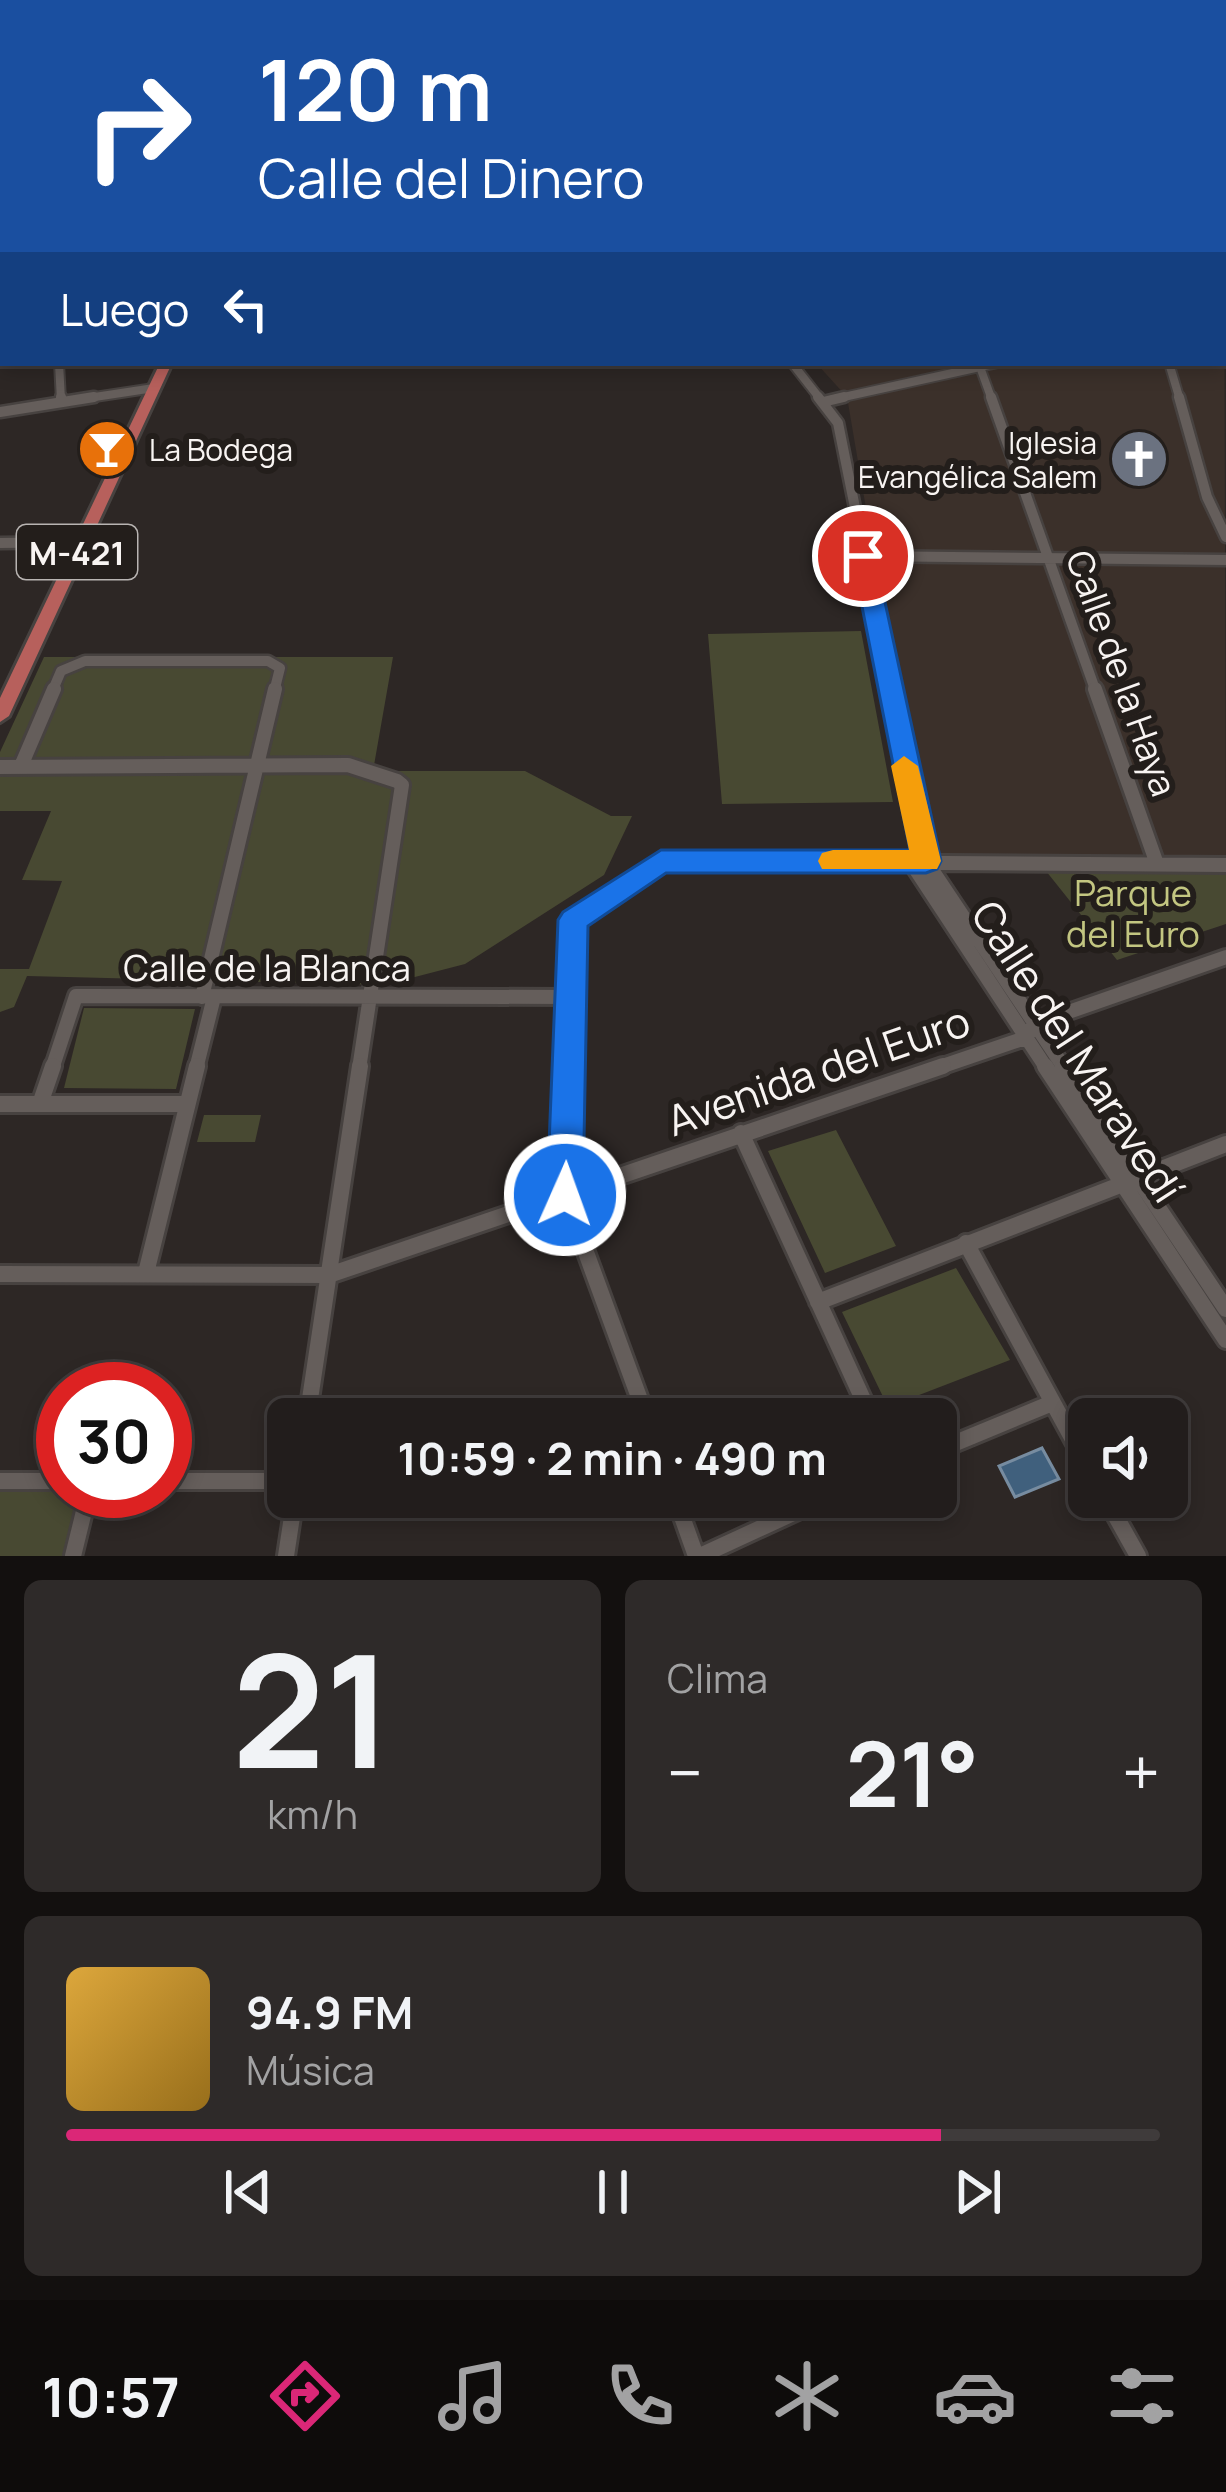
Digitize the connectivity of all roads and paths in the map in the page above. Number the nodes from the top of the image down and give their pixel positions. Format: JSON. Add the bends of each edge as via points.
{"nodes":[{"id":1,"x":59,"y":366,"type":"edge"},
{"id":2,"x":165,"y":366,"type":"edge"},
{"id":3,"x":793,"y":366,"type":"edge"},
{"id":4,"x":984,"y":366,"type":"edge"},
{"id":5,"x":1170,"y":366,"type":"edge"},
{"id":6,"x":980,"y":367,"type":"junction"},
{"id":7,"x":154,"y":388,"type":"junction"},
{"id":8,"x":61,"y":402,"type":"junction"},
{"id":9,"x":823,"y":402,"type":"junction"},
{"id":10,"x":0,"y":412,"type":"edge"},
{"id":11,"x":1226,"y":537,"type":"edge"},
{"id":12,"x":81,"y":542,"type":"junction"},
{"id":13,"x":0,"y":543,"type":"edge"},
{"id":14,"x":863,"y":556,"type":"junction"},
{"id":15,"x":1049,"y":558,"type":"junction"},
{"id":16,"x":1226,"y":560,"type":"edge"},
{"id":17,"x":0,"y":716,"type":"edge"},
{"id":18,"x":256,"y":765,"type":"junction"},
{"id":19,"x":21,"y":766,"type":"junction"},
{"id":20,"x":0,"y":767,"type":"edge"},
{"id":21,"x":918,"y":861,"type":"junction"},
{"id":22,"x":1157,"y":864,"type":"junction"},
{"id":23,"x":1226,"y":865,"type":"edge"},
{"id":24,"x":1226,"y":957,"type":"edge"},
{"id":25,"x":208,"y":997,"type":"junction"},
{"id":26,"x":372,"y":997,"type":"junction"},
{"id":27,"x":570,"y":998,"type":"junction"},
{"id":28,"x":1029,"y":1031,"type":"junction"},
{"id":29,"x":0,"y":1104,"type":"edge"},
{"id":30,"x":40,"y":1104,"type":"junction"},
{"id":31,"x":186,"y":1104,"type":"junction"},
{"id":32,"x":741,"y":1133,"type":"junction"},
{"id":33,"x":1226,"y":1144,"type":"edge"},
{"id":34,"x":1130,"y":1182,"type":"junction"},
{"id":35,"x":565,"y":1195,"type":"junction"},
{"id":36,"x":966,"y":1243,"type":"junction"},
{"id":37,"x":146,"y":1273,"type":"junction"},
{"id":38,"x":0,"y":1274,"type":"edge"},
{"id":39,"x":329,"y":1275,"type":"junction"},
{"id":40,"x":818,"y":1302,"type":"junction"},
{"id":41,"x":1226,"y":1309,"type":"edge"},
{"id":42,"x":1226,"y":1340,"type":"edge"},
{"id":43,"x":311,"y":1398,"type":"edge"},
{"id":44,"x":639,"y":1398,"type":"edge"},
{"id":45,"x":862,"y":1398,"type":"edge"},
{"id":46,"x":1052,"y":1403,"type":"junction"},
{"id":47,"x":1068,"y":1432,"type":"edge"},
{"id":48,"x":957,"y":1442,"type":"edge"},
{"id":49,"x":267,"y":1480,"type":"edge"},
{"id":50,"x":0,"y":1481,"type":"edge"},
{"id":51,"x":36,"y":1481,"type":"edge"},
{"id":52,"x":192,"y":1481,"type":"edge"},
{"id":53,"x":82,"y":1518,"type":"edge"},
{"id":54,"x":292,"y":1518,"type":"edge"},
{"id":55,"x":683,"y":1518,"type":"edge"},
{"id":56,"x":782,"y":1518,"type":"edge"},
{"id":57,"x":1117,"y":1518,"type":"edge"},
{"id":58,"x":73,"y":1556,"type":"edge"},
{"id":59,"x":286,"y":1556,"type":"edge"},
{"id":60,"x":698,"y":1556,"type":"edge"},
{"id":61,"x":1138,"y":1556,"type":"edge"}],
"edges":[{"from":1,"to":8,"type":"street"},
{"from":2,"to":7,"type":"main road","number":"M-421"},
{"from":3,"to":9,"type":"street"},
{"from":4,"to":6,"type":"street"},
{"from":5,"to":11,"type":"street"},
{"from":6,"to":9,"type":"street"},
{"from":6,"to":15,"type":"street","name":"Calle de la Haya"},
{"from":7,"to":8,"type":"street"},
{"from":7,"to":12,"type":"main road","number":"M-421"},
{"from":8,"to":10,"type":"street"},
{"from":9,"to":14,"type":"street","via":[[838,423]]},
{"from":12,"to":13,"type":"street"},
{"from":12,"to":17,"type":"main road","number":"M-421"},
{"from":14,"to":15,"type":"street"},
{"from":14,"to":21,"type":"street"},
{"from":15,"to":16,"type":"street"},
{"from":15,"to":22,"type":"street","name":"Calle de la Haya"},
{"from":18,"to":19,"type":"street"},
{"from":18,"to":19,"type":"street","via":[[280,668],[268,661],[85,661],[61,671]]},
{"from":18,"to":25,"type":"street"},
{"from":18,"to":26,"type":"street","via":[[348,765],[403,785]]},
{"from":19,"to":20,"type":"street"},
{"from":21,"to":22,"type":"street"},
{"from":21,"to":27,"type":"street","via":[[661,861],[573,920]]},
{"from":21,"to":28,"type":"street","name":"Calle del Maravedí"},
{"from":22,"to":23,"type":"street"},
{"from":24,"to":28,"type":"street","name":"Avenida del Euro"},
{"from":25,"to":26,"type":"street","name":"Calle de la Blanca"},
{"from":25,"to":30,"type":"street","name":"Calle de la Blanca","via":[[76,996]]},
{"from":25,"to":31,"type":"street"},
{"from":26,"to":27,"type":"street","name":"Calle de la Blanca"},
{"from":26,"to":39,"type":"street"},
{"from":27,"to":35,"type":"street"},
{"from":28,"to":32,"type":"street","name":"Avenida del Euro"},
{"from":28,"to":34,"type":"street","name":"Calle del Maravedí"},
{"from":29,"to":30,"type":"street"},
{"from":30,"to":31,"type":"street"},
{"from":31,"to":37,"type":"street"},
{"from":32,"to":35,"type":"street","name":"Avenida del Euro"},
{"from":32,"to":40,"type":"street"},
{"from":33,"to":34,"type":"street"},
{"from":34,"to":36,"type":"street"},
{"from":34,"to":41,"type":"street","name":"Calle del Maravedí"},
{"from":34,"to":42,"type":"street","name":"Calle del Maravedí"},
{"from":35,"to":39,"type":"street","name":"Avenida del Euro"},
{"from":35,"to":44,"type":"street"},
{"from":36,"to":40,"type":"street"},
{"from":36,"to":46,"type":"street"},
{"from":37,"to":38,"type":"street","name":"Avenida del Euro"},
{"from":37,"to":39,"type":"street","name":"Avenida del Euro"},
{"from":39,"to":43,"type":"street"},
{"from":40,"to":45,"type":"street"},
{"from":46,"to":47,"type":"street"},
{"from":46,"to":48,"type":"street"},
{"from":49,"to":52,"type":"street"},
{"from":50,"to":51,"type":"street"},
{"from":53,"to":58,"type":"street"},
{"from":54,"to":59,"type":"street"},
{"from":55,"to":60,"type":"street"},
{"from":56,"to":60,"type":"street"},
{"from":57,"to":61,"type":"street"}]}
